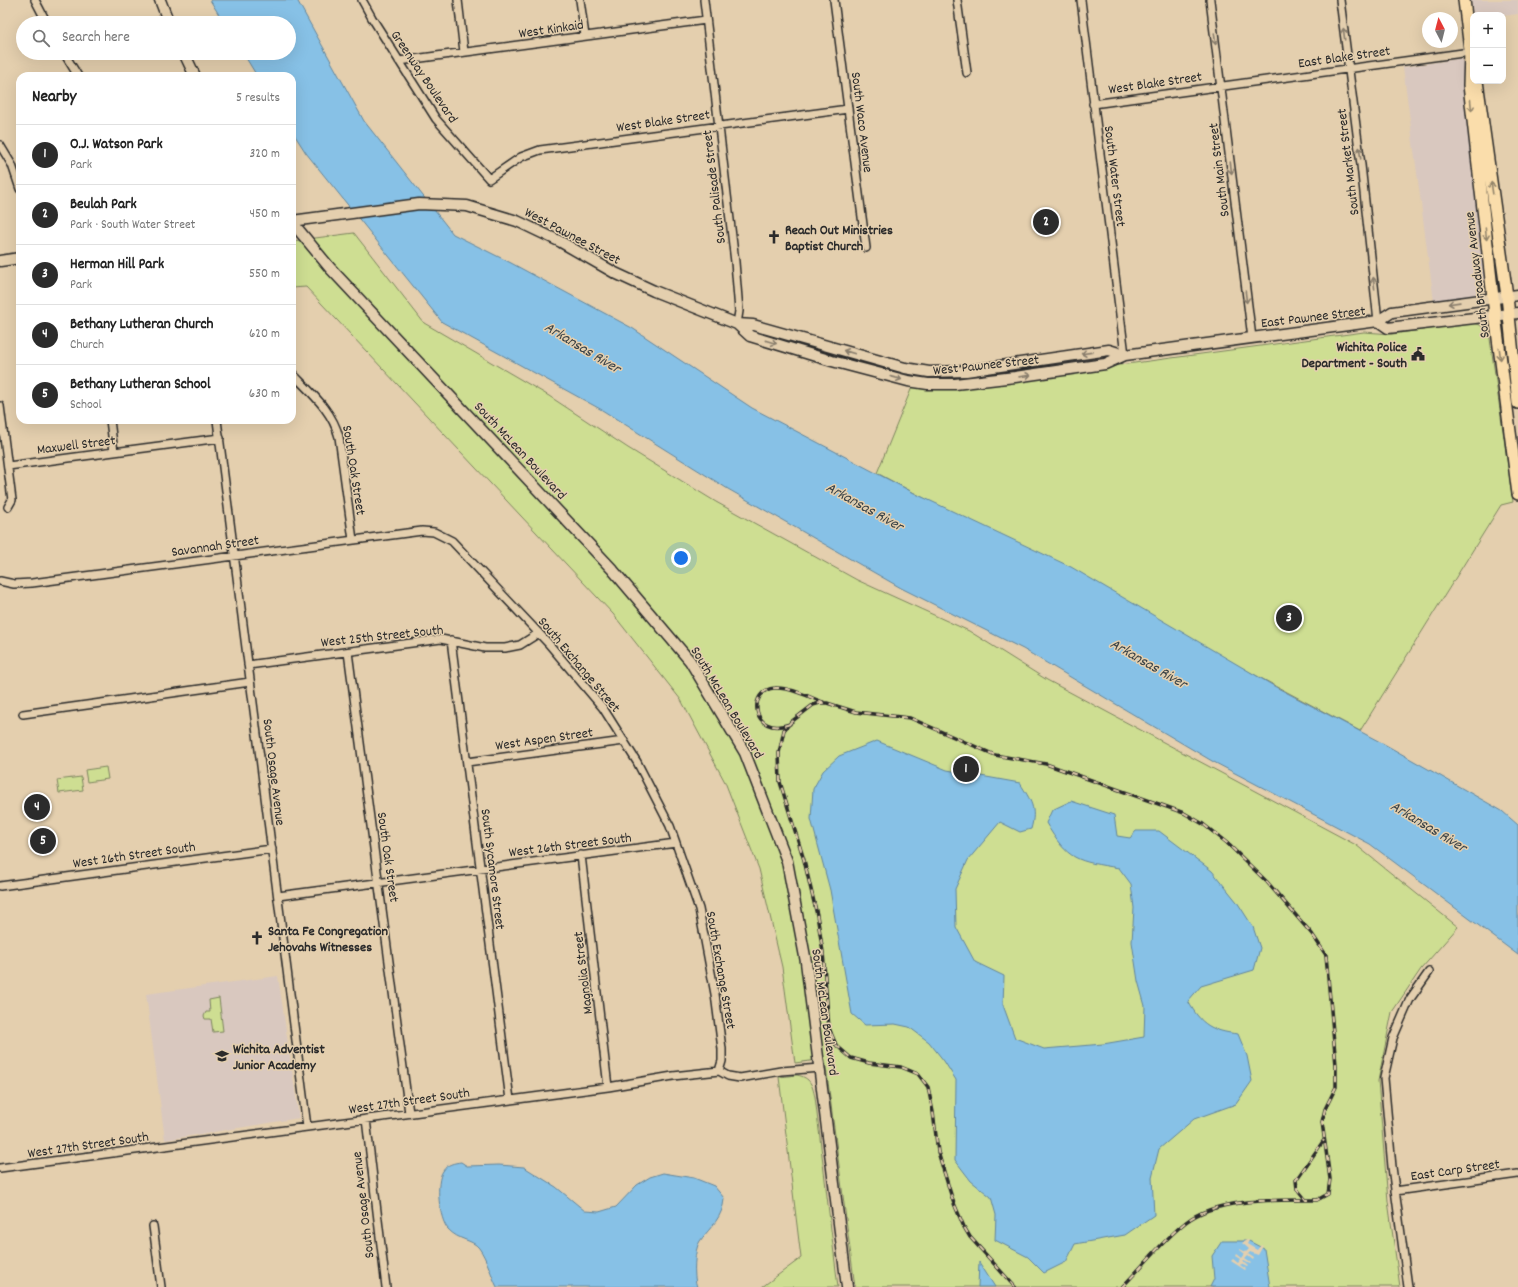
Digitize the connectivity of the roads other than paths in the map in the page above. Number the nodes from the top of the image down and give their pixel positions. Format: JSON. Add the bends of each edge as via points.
{"nodes":[{"id":1,"x":35,"y":0,"type":"edge"},
{"id":2,"x":160,"y":0,"type":"edge"},
{"id":3,"x":458,"y":0,"type":"edge"},
{"id":4,"x":580,"y":0,"type":"edge"},
{"id":5,"x":704,"y":0,"type":"edge"},
{"id":6,"x":834,"y":0,"type":"edge"},
{"id":7,"x":957,"y":0,"type":"edge"},
{"id":8,"x":1081,"y":0,"type":"edge"},
{"id":9,"x":1210,"y":0,"type":"edge"},
{"id":10,"x":1340,"y":0,"type":"edge"},
{"id":11,"x":1464,"y":0,"type":"edge"},
{"id":12,"x":364,"y":1,"type":"edge"},
{"id":13,"x":43,"y":16,"type":"edge"},
{"id":14,"x":166,"y":16,"type":"edge"},
{"id":15,"x":706,"y":20,"type":"junction"},
{"id":16,"x":584,"y":36,"type":"junction"},
{"id":17,"x":464,"y":52,"type":"junction"},
{"id":18,"x":1470,"y":52,"type":"junction"},
{"id":19,"x":68,"y":60,"type":"edge"},
{"id":20,"x":187,"y":60,"type":"edge"},
{"id":21,"x":399,"y":61,"type":"junction"},
{"id":22,"x":1349,"y":69,"type":"junction"},
{"id":23,"x":76,"y":72,"type":"edge"},
{"id":24,"x":193,"y":72,"type":"edge"},
{"id":25,"x":966,"y":73,"type":"dead end"},
{"id":26,"x":1477,"y":84,"type":"edge"},
{"id":27,"x":1221,"y":86,"type":"junction"},
{"id":28,"x":1094,"y":104,"type":"junction"},
{"id":29,"x":848,"y":109,"type":"junction"},
{"id":30,"x":719,"y":125,"type":"junction"},
{"id":31,"x":0,"y":145,"type":"edge"},
{"id":32,"x":16,"y":177,"type":"edge"},
{"id":33,"x":489,"y":179,"type":"joint"},
{"id":34,"x":296,"y":221,"type":"edge"},
{"id":35,"x":296,"y":227,"type":"edge"},
{"id":36,"x":866,"y":248,"type":"dead end"},
{"id":37,"x":16,"y":259,"type":"edge"},
{"id":38,"x":0,"y":261,"type":"edge"},
{"id":39,"x":1512,"y":296,"type":"edge"},
{"id":40,"x":1493,"y":297,"type":"junction"},
{"id":41,"x":1513,"y":314,"type":"edge"},
{"id":42,"x":1495,"y":315,"type":"junction"},
{"id":43,"x":1378,"y":321,"type":"junction"},
{"id":44,"x":737,"y":324,"type":"junction"},
{"id":45,"x":1252,"y":338,"type":"junction"},
{"id":46,"x":1125,"y":355,"type":"junction"},
{"id":47,"x":296,"y":377,"type":"edge"},
{"id":48,"x":1518,"y":403,"type":"edge"},
{"id":49,"x":0,"y":406,"type":"edge"},
{"id":50,"x":110,"y":424,"type":"edge"},
{"id":51,"x":218,"y":424,"type":"edge"},
{"id":52,"x":220,"y":438,"type":"junction"},
{"id":53,"x":114,"y":452,"type":"junction"},
{"id":54,"x":8,"y":466,"type":"junction"},
{"id":55,"x":1518,"y":494,"type":"edge"},
{"id":56,"x":8,"y":507,"type":"dead end"},
{"id":57,"x":434,"y":532,"type":"joint"},
{"id":58,"x":353,"y":540,"type":"junction"},
{"id":59,"x":233,"y":556,"type":"junction"},
{"id":60,"x":0,"y":581,"type":"edge"},
{"id":61,"x":539,"y":633,"type":"junction"},
{"id":62,"x":451,"y":640,"type":"junction"},
{"id":63,"x":348,"y":652,"type":"junction"},
{"id":64,"x":248,"y":665,"type":"junction"},
{"id":65,"x":250,"y":682,"type":"junction"},
{"id":66,"x":23,"y":714,"type":"dead end"},
{"id":67,"x":624,"y":740,"type":"junction"},
{"id":68,"x":467,"y":762,"type":"junction"},
{"id":69,"x":676,"y":843,"type":"junction"},
{"id":70,"x":272,"y":849,"type":"junction"},
{"id":71,"x":581,"y":855,"type":"junction"},
{"id":72,"x":481,"y":868,"type":"junction"},
{"id":73,"x":379,"y":882,"type":"junction"},
{"id":74,"x":0,"y":886,"type":"edge"},
{"id":75,"x":278,"y":896,"type":"junction"},
{"id":76,"x":1428,"y":972,"type":"dead end"},
{"id":77,"x":820,"y":1068,"type":"junction"},
{"id":78,"x":719,"y":1072,"type":"junction"},
{"id":79,"x":608,"y":1087,"type":"junction"},
{"id":80,"x":510,"y":1100,"type":"junction"},
{"id":81,"x":409,"y":1113,"type":"junction"},
{"id":82,"x":366,"y":1119,"type":"junction"},
{"id":83,"x":307,"y":1127,"type":"junction"},
{"id":84,"x":0,"y":1168,"type":"edge"},
{"id":85,"x":1518,"y":1174,"type":"edge"},
{"id":86,"x":1395,"y":1191,"type":"junction"},
{"id":87,"x":153,"y":1226,"type":"dead end"},
{"id":88,"x":161,"y":1287,"type":"edge"},
{"id":89,"x":386,"y":1287,"type":"edge"},
{"id":90,"x":847,"y":1287,"type":"edge"},
{"id":91,"x":1408,"y":1287,"type":"edge"}],
"edges":[{"from":1,"to":13,"type":"street"},
{"from":2,"to":14,"type":"main road"},
{"from":3,"to":17,"type":"street"},
{"from":4,"to":16,"type":"street"},
{"from":5,"to":15,"type":"street","name":"South Palisade Street"},
{"from":6,"to":29,"type":"street","name":"South Waco Avenue"},
{"from":7,"to":25,"type":"street"},
{"from":8,"to":28,"type":"street","name":"South Water Street"},
{"from":9,"to":27,"type":"street","name":"South Main Street","one_way":true},
{"from":22,"to":10,"type":"street","name":"South Market Street","one_way":true},
{"from":11,"to":18,"type":"main road","name":"South Broadway Avenue"},
{"from":12,"to":21,"type":"street","name":"Greenway Boulevard"},
{"from":15,"to":16,"type":"street","name":"West Kinkaid"},
{"from":15,"to":30,"type":"street","name":"South Palisade Street"},
{"from":16,"to":17,"type":"street","name":"West Kinkaid"},
{"from":17,"to":21,"type":"street","name":"West Kinkaid"},
{"from":18,"to":22,"type":"street","name":"East Blake Street"},
{"from":18,"to":40,"type":"main road","name":"South Broadway Avenue","one_way":true,"via":[[1469,84]]},
{"from":19,"to":23,"type":"street"},
{"from":20,"to":24,"type":"main road"},
{"from":21,"to":33,"type":"street","name":"Greenway Boulevard","via":[[436,119]]},
{"from":22,"to":27,"type":"street","name":"East Blake Street"},
{"from":43,"to":22,"type":"street","name":"South Market Street","one_way":true},
{"from":39,"to":26,"type":"main road","name":"South Broadway Avenue","one_way":true},
{"from":27,"to":28,"type":"street","name":"West Blake Street"},
{"from":27,"to":45,"type":"street","name":"South Main Street","one_way":true},
{"from":28,"to":46,"type":"street","name":"South Water Street"},
{"from":29,"to":30,"type":"street","name":"West Blake Street"},
{"from":29,"to":36,"type":"street","name":"South Waco Avenue"},
{"from":30,"to":33,"type":"street","name":"West Blake Street","via":[[540,150],[521,157]]},
{"from":30,"to":44,"type":"street","name":"South Palisade Street","via":[[735,261],[739,311]]},
{"from":31,"to":32,"type":"street"},
{"from":34,"to":44,"type":"main road","name":"West Pawnee Street","via":[[420,204],[467,206],[517,220],[654,291]]},
{"from":35,"to":77,"type":"main road","name":"South McLean Boulevard","via":[[330,268],[612,569],[690,660],[745,753],[787,861],[806,962]]},
{"from":37,"to":38,"type":"main road"},
{"from":39,"to":40,"type":"main road","name":"East Pawnee Street"},
{"from":39,"to":41,"type":"main road","name":"South Broadway Avenue"},
{"from":40,"to":42,"type":"main road","name":"South Broadway Avenue"},
{"from":40,"to":43,"type":"main road","name":"East Pawnee Street","one_way":true,"via":[[1392,312]]},
{"from":41,"to":42,"type":"main road","name":"East Pawnee Street"},
{"from":41,"to":48,"type":"main road","name":"South Broadway Avenue"},
{"from":42,"to":43,"type":"main road","name":"East Pawnee Street","via":[[1388,328]]},
{"from":42,"to":55,"type":"main road","name":"South Broadway Avenue","one_way":true},
{"from":43,"to":45,"type":"main road","name":"East Pawnee Street"},
{"from":44,"to":46,"type":"main road","name":"West Pawnee Street","via":[[756,338],[839,363],[928,384],[955,384],[1105,364]]},
{"from":45,"to":46,"type":"main road","name":"West Pawnee Street"},
{"from":47,"to":58,"type":"street","name":"South Oak Street","via":[[326,408],[334,421]]},
{"from":49,"to":54,"type":"street"},
{"from":50,"to":53,"type":"street"},
{"from":51,"to":52,"type":"street","name":"South Osage Avenue"},
{"from":52,"to":53,"type":"street","name":"Maxwell Street"},
{"from":52,"to":59,"type":"street","name":"South Osage Avenue"},
{"from":53,"to":54,"type":"street","name":"Maxwell Street"},
{"from":54,"to":56,"type":"street","via":[[12,500]]},
{"from":57,"to":58,"type":"street","name":"Savannah Street","via":[[422,530]]},
{"from":57,"to":61,"type":"street","name":"South Exchange Street","via":[[452,541]]},
{"from":58,"to":59,"type":"street","name":"Savannah Street"},
{"from":59,"to":60,"type":"street","name":"Savannah Street","via":[[32,584]]},
{"from":59,"to":64,"type":"street","name":"South Osage Avenue"},
{"from":61,"to":62,"type":"street","name":"West 25th Street South","via":[[520,645],[504,648],[485,648]]},
{"from":61,"to":67,"type":"street","name":"South Exchange Street","via":[[603,708]]},
{"from":62,"to":63,"type":"street","name":"West 25th Street South"},
{"from":62,"to":68,"type":"street","name":"South Sycamore Street"},
{"from":63,"to":64,"type":"street","name":"West 25th Street South"},
{"from":63,"to":73,"type":"street","name":"South Oak Street"},
{"from":64,"to":65,"type":"street","name":"South Osage Avenue"},
{"from":65,"to":66,"type":"street"},
{"from":65,"to":70,"type":"street","name":"South Osage Avenue"},
{"from":67,"to":68,"type":"street","name":"West Aspen Street"},
{"from":67,"to":69,"type":"street","name":"South Exchange Street","via":[[645,776]]},
{"from":68,"to":72,"type":"street","name":"South Sycamore Street"},
{"from":69,"to":71,"type":"street","name":"West 26th Street South"},
{"from":69,"to":78,"type":"street","name":"South Exchange Street","via":[[700,916],[715,994],[722,1049]]},
{"from":70,"to":74,"type":"street","name":"West 26th Street South"},
{"from":70,"to":75,"type":"street","name":"South Osage Avenue"},
{"from":71,"to":72,"type":"street","name":"West 26th Street South"},
{"from":71,"to":79,"type":"street","name":"Magnolia Street"},
{"from":72,"to":73,"type":"street","name":"West 26th Street South"},
{"from":72,"to":80,"type":"street","name":"South Sycamore Street"},
{"from":73,"to":75,"type":"street","name":"West 26th Street South"},
{"from":73,"to":81,"type":"street","name":"South Oak Street"},
{"from":75,"to":83,"type":"street","name":"South Osage Avenue"},
{"from":76,"to":86,"type":"street","via":[[1410,999],[1393,1038],[1384,1078]]},
{"from":77,"to":78,"type":"street","name":"West 27th Street South","via":[[740,1078]]},
{"from":77,"to":90,"type":"main road","name":"South McLean Boulevard"},
{"from":78,"to":79,"type":"street","name":"West 27th Street South","via":[[673,1076]]},
{"from":79,"to":80,"type":"street","name":"West 27th Street South"},
{"from":80,"to":81,"type":"street","name":"West 27th Street South"},
{"from":81,"to":82,"type":"street","name":"West 27th Street South"},
{"from":82,"to":83,"type":"street","name":"West 27th Street South"},
{"from":82,"to":89,"type":"street","name":"South Osage Avenue"},
{"from":83,"to":84,"type":"street","name":"West 27th Street South"},
{"from":85,"to":86,"type":"street","name":"East Carp Street"},
{"from":86,"to":91,"type":"street"},
{"from":87,"to":88,"type":"street"}]}
